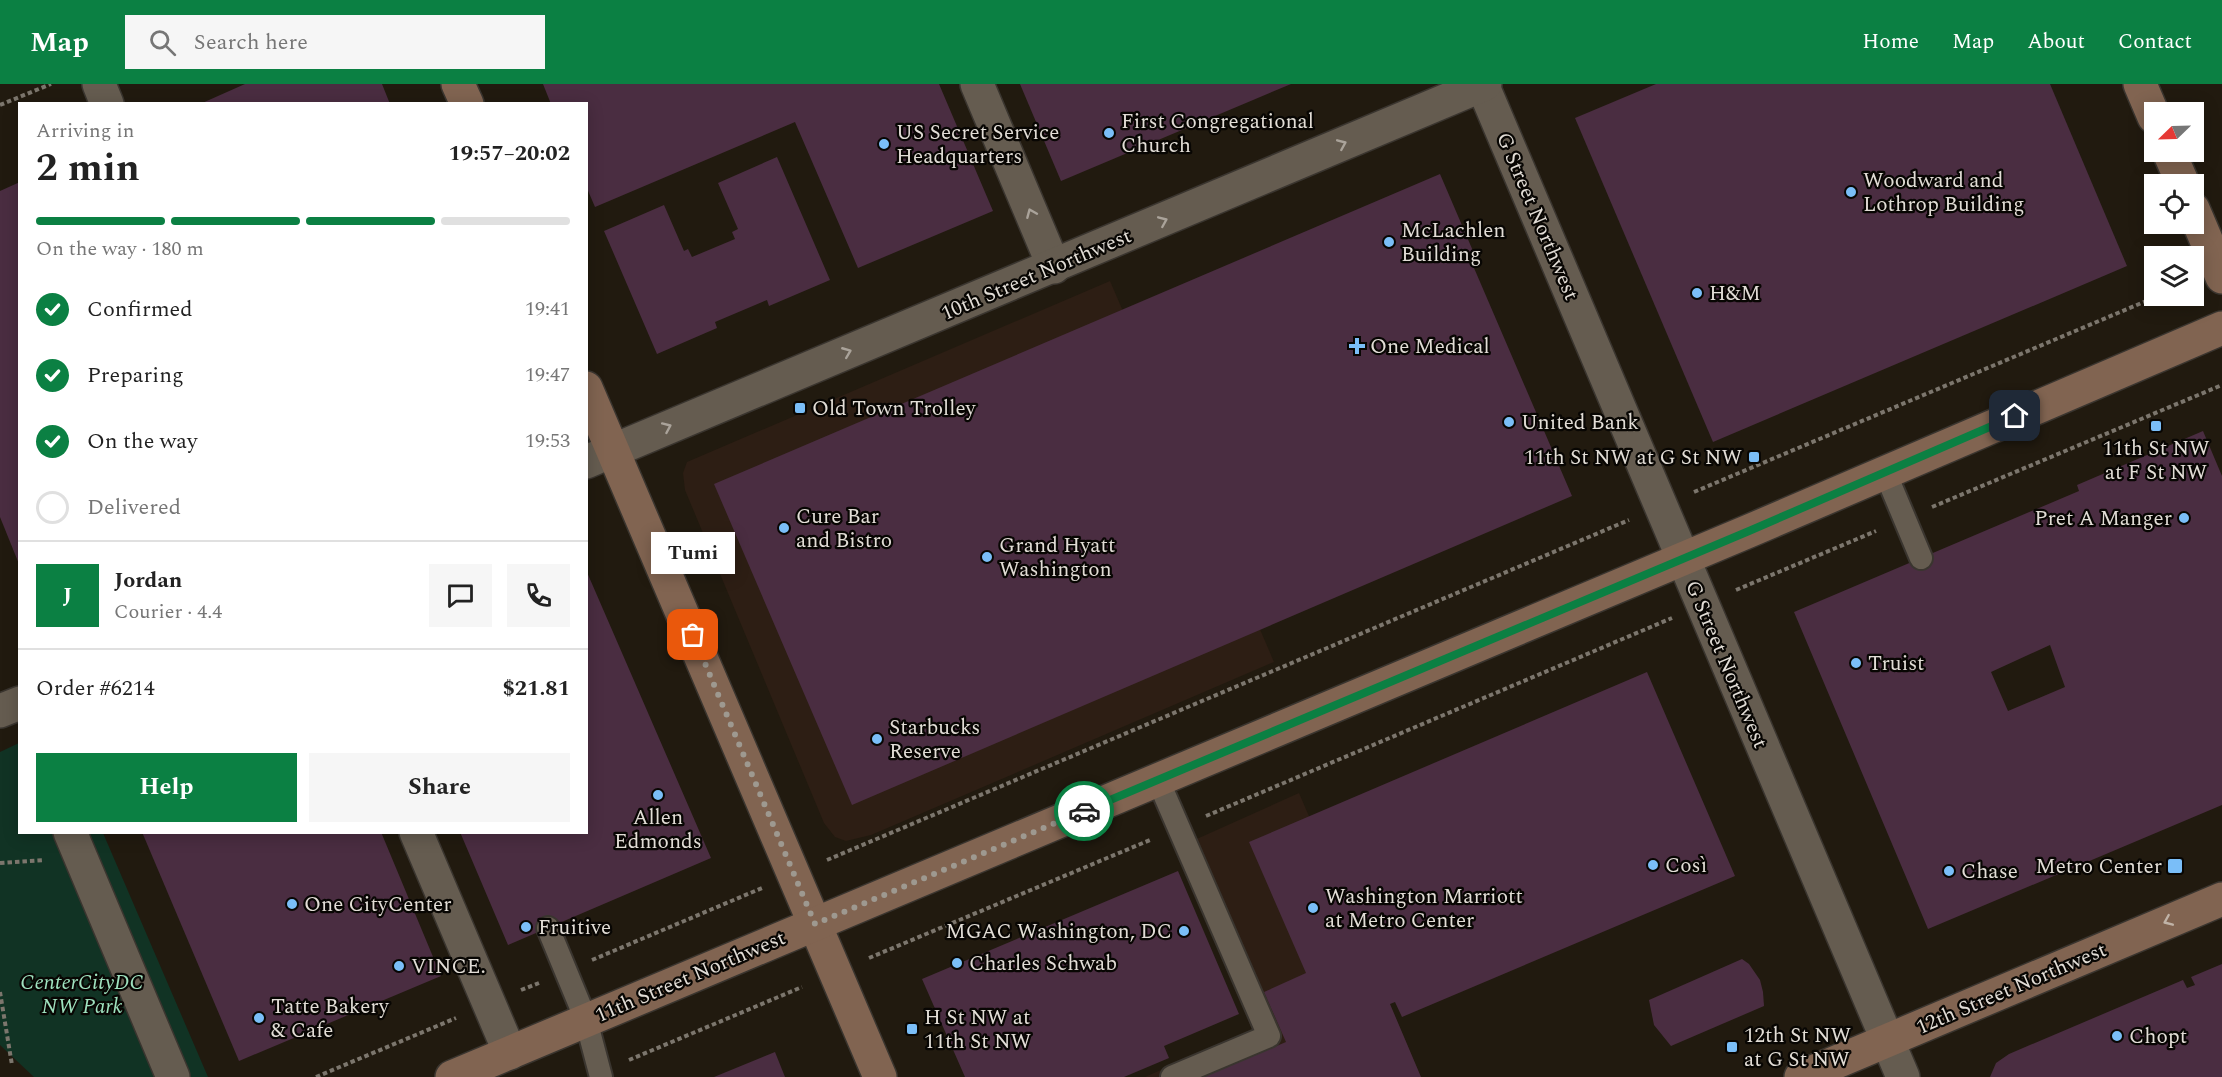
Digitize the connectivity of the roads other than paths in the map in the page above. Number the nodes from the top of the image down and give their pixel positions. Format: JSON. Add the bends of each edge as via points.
{"nodes":[{"id":1,"x":99,"y":84,"type":"edge"},
{"id":2,"x":458,"y":84,"type":"edge"},
{"id":3,"x":977,"y":84,"type":"edge"},
{"id":4,"x":1483,"y":84,"type":"edge"},
{"id":5,"x":2140,"y":84,"type":"edge"},
{"id":6,"x":106,"y":102,"type":"edge"},
{"id":7,"x":466,"y":102,"type":"edge"},
{"id":8,"x":2148,"y":102,"type":"edge"},
{"id":9,"x":2204,"y":234,"type":"edge"},
{"id":10,"x":1054,"y":267,"type":"junction"},
{"id":11,"x":2222,"y":277,"type":"edge"},
{"id":12,"x":2222,"y":328,"type":"edge"},
{"id":13,"x":588,"y":398,"type":"edge"},
{"id":14,"x":600,"y":456,"type":"edge"},
{"id":15,"x":1885,"y":472,"type":"junction"},
{"id":16,"x":1921,"y":558,"type":"dead end"},
{"id":17,"x":1682,"y":559,"type":"junction"},
{"id":18,"x":1158,"y":780,"type":"junction"},
{"id":19,"x":71,"y":834,"type":"edge"},
{"id":20,"x":417,"y":834,"type":"edge"},
{"id":21,"x":2222,"y":899,"type":"edge"},
{"id":22,"x":815,"y":924,"type":"junction"},
{"id":23,"x":548,"y":928,"type":"dead end"},
{"id":24,"x":586,"y":1020,"type":"junction"},
{"id":25,"x":1887,"y":1040,"type":"junction"},
{"id":26,"x":510,"y":1053,"type":"junction"},
{"id":27,"x":600,"y":1075,"type":"edge"},
{"id":28,"x":173,"y":1077,"type":"edge"},
{"id":29,"x":452,"y":1077,"type":"edge"},
{"id":30,"x":880,"y":1077,"type":"edge"},
{"id":31,"x":1172,"y":1077,"type":"edge"},
{"id":32,"x":1801,"y":1077,"type":"edge"},
{"id":33,"x":1903,"y":1077,"type":"edge"}],
"edges":[{"from":1,"to":6,"type":"street"},
{"from":2,"to":7,"type":"main road"},
{"from":10,"to":3,"type":"street","one_way":true},
{"from":10,"to":4,"type":"street","name":"10th Street Northwest","one_way":true},
{"from":4,"to":17,"type":"street","name":"G Street Northwest"},
{"from":5,"to":8,"type":"main road"},
{"from":9,"to":11,"type":"main road"},
{"from":14,"to":10,"type":"street","name":"10th Street Northwest","one_way":true},
{"from":12,"to":15,"type":"main road","name":"11th Street Northwest"},
{"from":13,"to":14,"type":"main road"},
{"from":14,"to":22,"type":"main road"},
{"from":15,"to":16,"type":"lane"},
{"from":15,"to":17,"type":"main road","name":"11th Street Northwest"},
{"from":17,"to":18,"type":"main road","name":"11th Street Northwest"},
{"from":17,"to":25,"type":"street","name":"G Street Northwest"},
{"from":18,"to":22,"type":"main road","name":"11th Street Northwest"},
{"from":18,"to":31,"type":"lane","via":[[1269,1036]]},
{"from":19,"to":28,"type":"street"},
{"from":20,"to":26,"type":"street"},
{"from":21,"to":25,"type":"main road","name":"12th Street Northwest","one_way":true},
{"from":22,"to":24,"type":"main road","name":"11th Street Northwest"},
{"from":22,"to":30,"type":"main road"},
{"from":23,"to":24,"type":"lane"},
{"from":24,"to":26,"type":"main road","name":"11th Street Northwest"},
{"from":24,"to":27,"type":"lane"},
{"from":25,"to":32,"type":"main road","name":"12th Street Northwest"},
{"from":25,"to":33,"type":"street","name":"G Street Northwest"},
{"from":26,"to":29,"type":"main road","name":"11th Street Northwest"}]}
